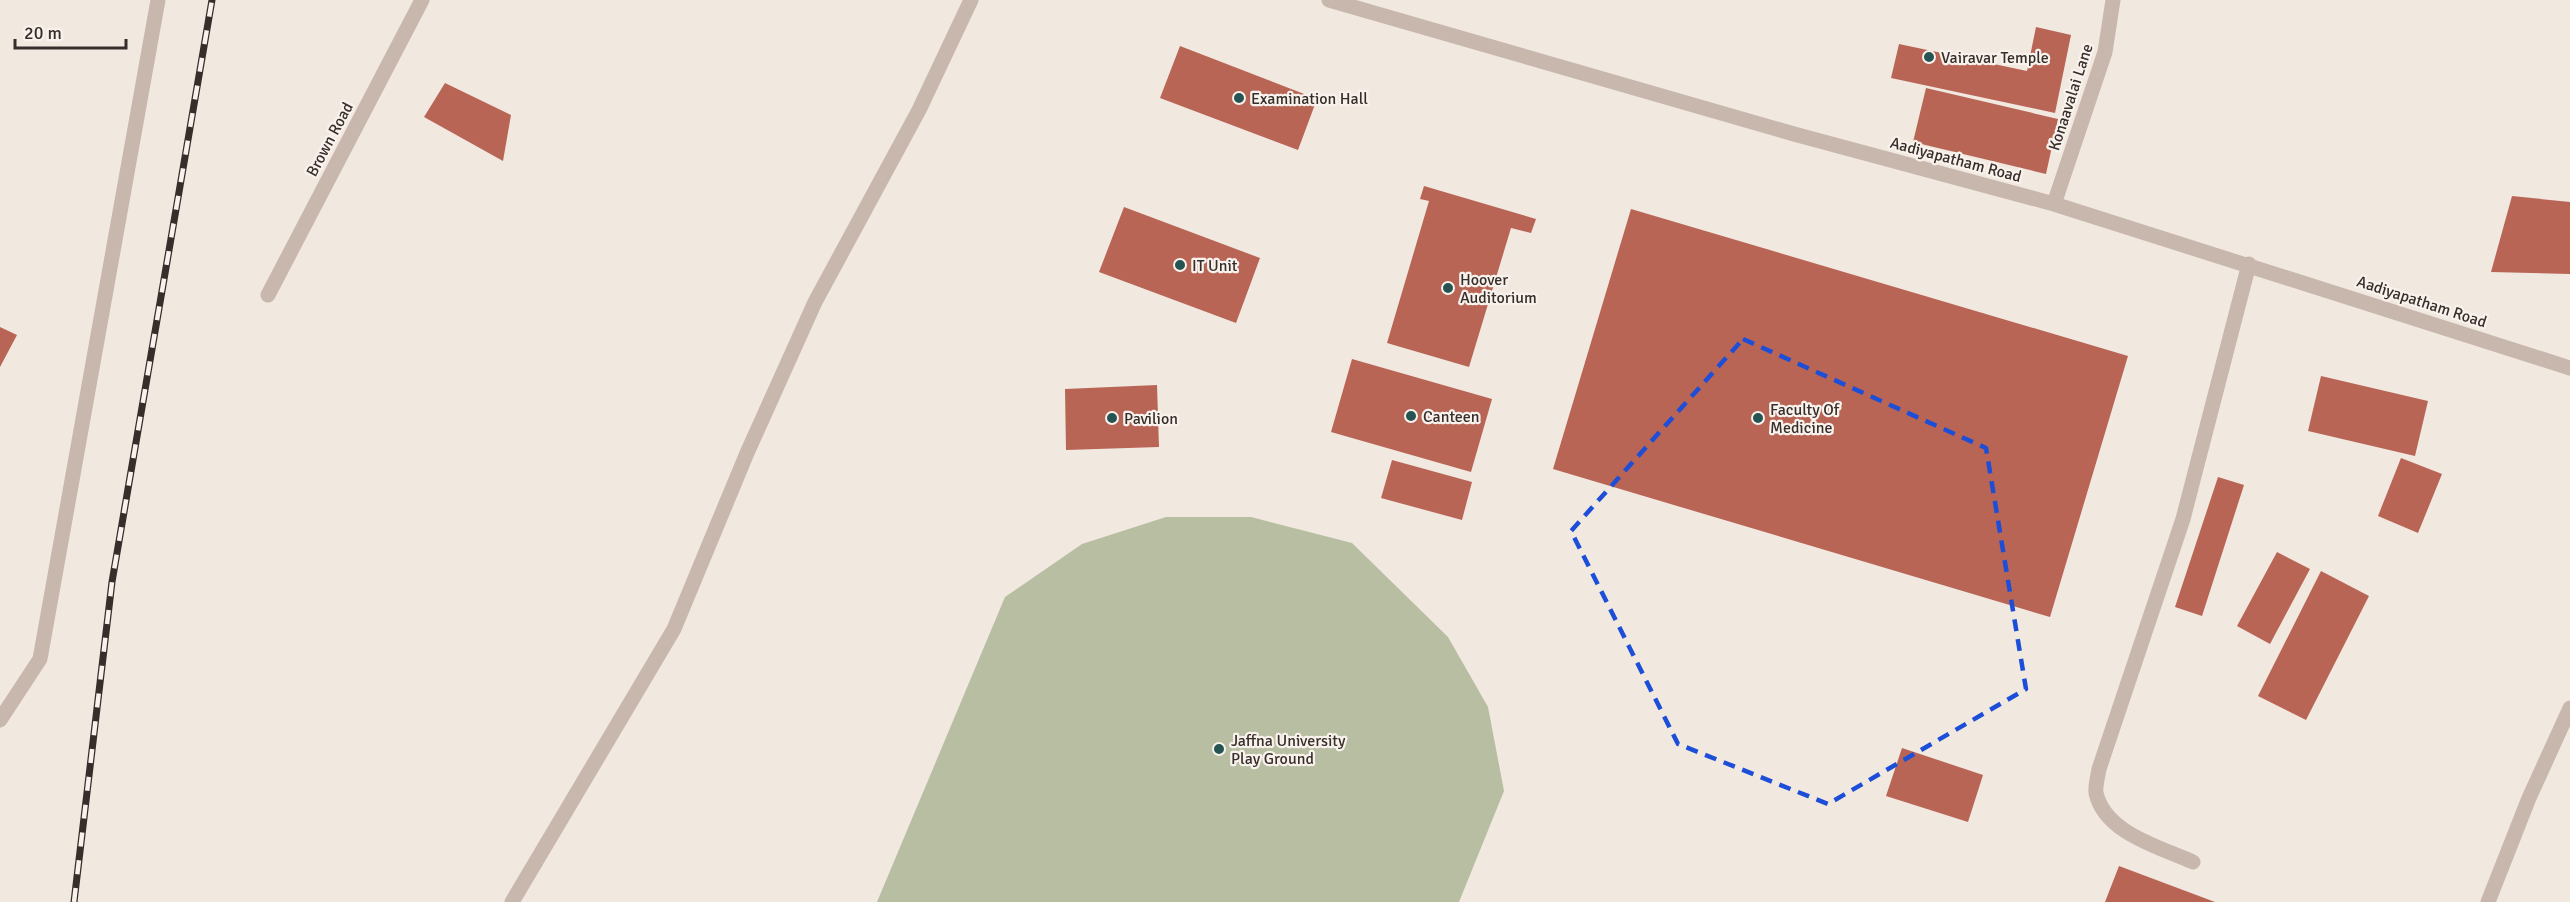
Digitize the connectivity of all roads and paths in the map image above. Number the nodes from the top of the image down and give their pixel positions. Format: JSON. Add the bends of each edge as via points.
{"nodes":[{"id":1,"x":158,"y":0,"type":"edge"},
{"id":2,"x":422,"y":0,"type":"edge"},
{"id":3,"x":971,"y":0,"type":"edge"},
{"id":4,"x":1329,"y":0,"type":"edge"},
{"id":5,"x":2113,"y":0,"type":"edge"},
{"id":6,"x":2054,"y":204,"type":"junction"},
{"id":7,"x":2249,"y":264,"type":"junction"},
{"id":8,"x":268,"y":295,"type":"dead end"},
{"id":9,"x":2570,"y":368,"type":"edge"},
{"id":10,"x":2570,"y":708,"type":"edge"},
{"id":11,"x":0,"y":720,"type":"edge"},
{"id":12,"x":2193,"y":862,"type":"dead end"},
{"id":13,"x":512,"y":902,"type":"edge"},
{"id":14,"x":2488,"y":902,"type":"edge"}],
"edges":[{"from":1,"to":11,"type":"street","via":[[40,659]]},
{"from":2,"to":8,"type":"street","name":"Brown Road"},
{"from":3,"to":13,"type":"street","via":[[919,110],[814,302],[674,628]]},
{"from":4,"to":6,"type":"street","name":"Aadiyapatham Road","via":[[1794,134]]},
{"from":5,"to":6,"type":"street","name":"Konaavalai Lane","via":[[2105,52]]},
{"from":6,"to":7,"type":"street","name":"Aadiyapatham Road"},
{"from":7,"to":9,"type":"street","name":"Aadiyapatham Road"},
{"from":7,"to":12,"type":"street","via":[[2183,519],[2099,769],[2096,791],[2105,813],[2128,833]]},
{"from":10,"to":14,"type":"street"}]}
